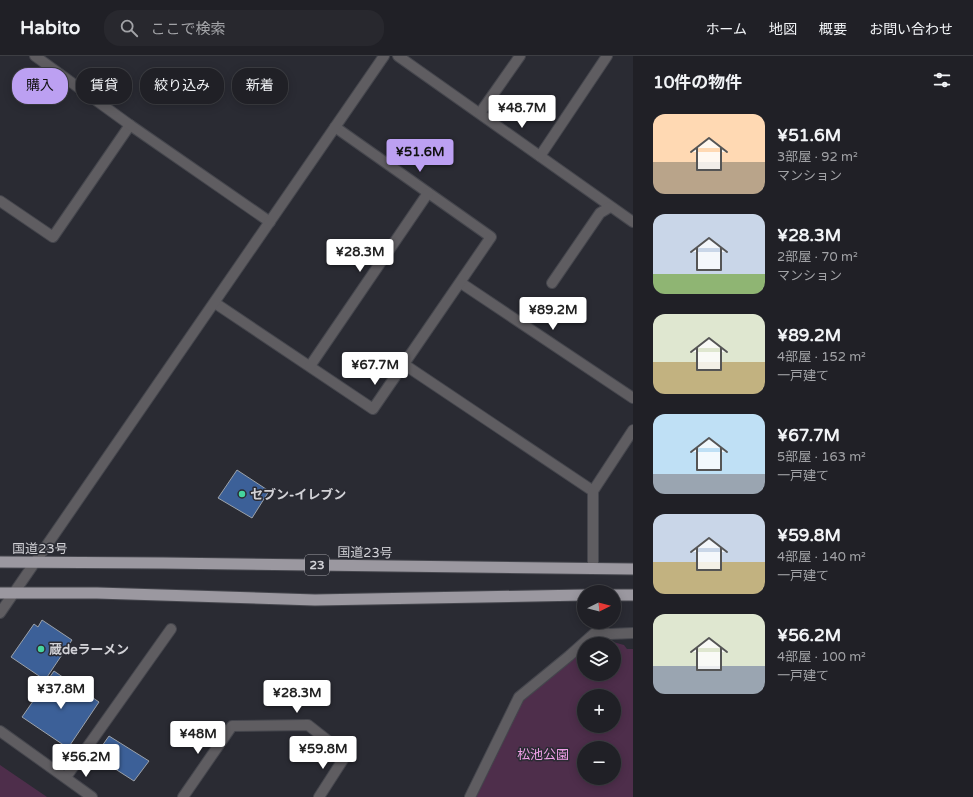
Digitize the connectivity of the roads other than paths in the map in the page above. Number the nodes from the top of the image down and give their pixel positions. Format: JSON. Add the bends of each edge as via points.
{"nodes":[{"id":1,"x":36,"y":56,"type":"edge"},
{"id":2,"x":383,"y":56,"type":"edge"},
{"id":3,"x":398,"y":56,"type":"edge"},
{"id":4,"x":520,"y":56,"type":"edge"},
{"id":5,"x":607,"y":56,"type":"edge"},
{"id":6,"x":480,"y":113,"type":"junction"},
{"id":7,"x":130,"y":125,"type":"junction"},
{"id":8,"x":335,"y":127,"type":"junction"},
{"id":9,"x":540,"y":156,"type":"junction"},
{"id":10,"x":428,"y":193,"type":"junction"},
{"id":11,"x":0,"y":201,"type":"edge"},
{"id":12,"x":610,"y":207,"type":"junction"},
{"id":13,"x":270,"y":222,"type":"junction"},
{"id":14,"x":633,"y":222,"type":"edge"},
{"id":15,"x":461,"y":283,"type":"junction"},
{"id":16,"x":552,"y":283,"type":"dead end"},
{"id":17,"x":215,"y":304,"type":"junction"},
{"id":18,"x":405,"y":365,"type":"junction"},
{"id":19,"x":310,"y":366,"type":"junction"},
{"id":20,"x":633,"y":398,"type":"edge"},
{"id":21,"x":633,"y":430,"type":"edge"},
{"id":22,"x":593,"y":491,"type":"junction"},
{"id":23,"x":0,"y":562,"type":"edge"},
{"id":24,"x":37,"y":562,"type":"junction"},
{"id":25,"x":593,"y":569,"type":"junction"},
{"id":26,"x":633,"y":569,"type":"edge"},
{"id":27,"x":0,"y":593,"type":"edge"},
{"id":28,"x":14,"y":593,"type":"junction"},
{"id":29,"x":577,"y":595,"type":"edge"},
{"id":30,"x":621,"y":595,"type":"edge"},
{"id":31,"x":633,"y":596,"type":"edge"},
{"id":32,"x":0,"y":613,"type":"edge"},
{"id":33,"x":171,"y":629,"type":"dead end"},
{"id":34,"x":633,"y":633,"type":"edge"},
{"id":35,"x":0,"y":731,"type":"edge"},
{"id":36,"x":66,"y":777,"type":"junction"},
{"id":37,"x":92,"y":797,"type":"edge"},
{"id":38,"x":184,"y":797,"type":"edge"},
{"id":39,"x":319,"y":797,"type":"edge"},
{"id":40,"x":470,"y":797,"type":"edge"}],
"edges":[{"from":1,"to":7,"type":"street"},
{"from":2,"to":8,"type":"street"},
{"from":3,"to":6,"type":"street"},
{"from":4,"to":6,"type":"street"},
{"from":5,"to":9,"type":"street"},
{"from":6,"to":9,"type":"street"},
{"from":7,"to":11,"type":"street","via":[[53,237]]},
{"from":7,"to":13,"type":"street"},
{"from":8,"to":10,"type":"street"},
{"from":8,"to":13,"type":"street"},
{"from":9,"to":12,"type":"street"},
{"from":10,"to":15,"type":"street","via":[[491,237]]},
{"from":10,"to":19,"type":"street"},
{"from":12,"to":14,"type":"street"},
{"from":12,"to":16,"type":"street","via":[[600,213]]},
{"from":13,"to":17,"type":"street"},
{"from":15,"to":18,"type":"street"},
{"from":15,"to":20,"type":"street"},
{"from":17,"to":19,"type":"street"},
{"from":17,"to":24,"type":"street"},
{"from":18,"to":19,"type":"street","via":[[373,409]]},
{"from":18,"to":22,"type":"street"},
{"from":21,"to":22,"type":"street"},
{"from":22,"to":25,"type":"street"},
{"from":23,"to":24,"type":"highway","name":"国道23号","number":"23"},
{"from":24,"to":25,"type":"highway","name":"国道23号","number":"23"},
{"from":24,"to":28,"type":"street"},
{"from":25,"to":26,"type":"highway","name":"国道23号","number":"23"},
{"from":27,"to":28,"type":"highway"},
{"from":28,"to":29,"type":"highway","via":[[315,600]]},
{"from":28,"to":32,"type":"street"},
{"from":30,"to":31,"type":"highway"},
{"from":33,"to":36,"type":"street"},
{"from":34,"to":40,"type":"street","via":[[610,634],[597,631],[519,697]]},
{"from":35,"to":36,"type":"street"},
{"from":36,"to":37,"type":"street"},
{"from":38,"to":39,"type":"street","via":[[232,726],[308,725],[346,755]]}]}
